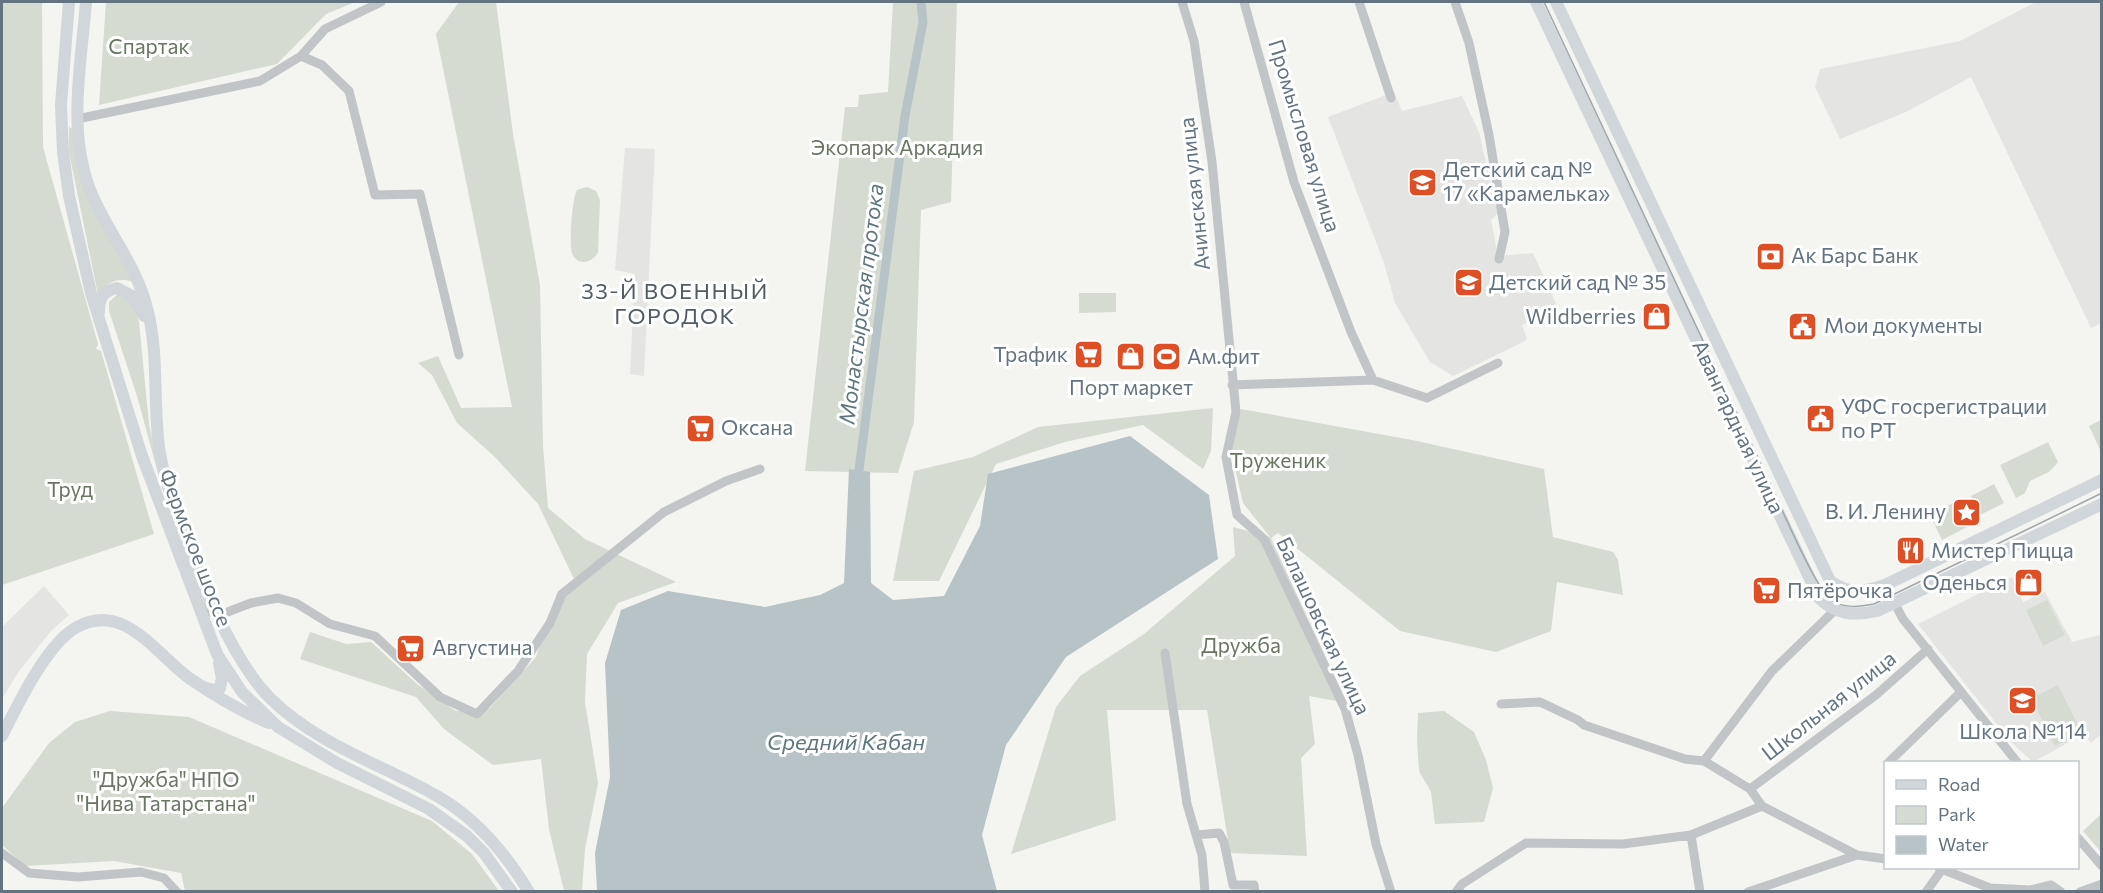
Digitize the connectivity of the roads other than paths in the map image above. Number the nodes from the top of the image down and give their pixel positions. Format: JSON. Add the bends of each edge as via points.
{"nodes":[{"id":1,"x":69,"y":2,"type":"edge"},
{"id":2,"x":86,"y":2,"type":"edge"},
{"id":3,"x":381,"y":2,"type":"edge"},
{"id":4,"x":1182,"y":2,"type":"edge"},
{"id":5,"x":1244,"y":2,"type":"edge"},
{"id":6,"x":1359,"y":2,"type":"edge"},
{"id":7,"x":1455,"y":2,"type":"edge"},
{"id":8,"x":1536,"y":2,"type":"edge"},
{"id":9,"x":1556,"y":2,"type":"edge"},
{"id":10,"x":301,"y":56,"type":"junction"},
{"id":11,"x":1391,"y":98,"type":"dead end"},
{"id":12,"x":76,"y":119,"type":"junction"},
{"id":13,"x":61,"y":121,"type":"junction"},
{"id":14,"x":1499,"y":259,"type":"dead end"},
{"id":15,"x":99,"y":319,"type":"junction"},
{"id":16,"x":152,"y":330,"type":"junction"},
{"id":17,"x":459,"y":355,"type":"dead end"},
{"id":18,"x":1498,"y":363,"type":"dead end"},
{"id":19,"x":1373,"y":380,"type":"junction"},
{"id":20,"x":1232,"y":385,"type":"junction"},
{"id":21,"x":760,"y":469,"type":"dead end"},
{"id":22,"x":2102,"y":480,"type":"edge"},
{"id":23,"x":2102,"y":504,"type":"edge"},
{"id":24,"x":194,"y":598,"type":"junction"},
{"id":25,"x":1895,"y":604,"type":"junction"},
{"id":26,"x":1835,"y":610,"type":"junction"},
{"id":27,"x":217,"y":616,"type":"junction"},
{"id":28,"x":1928,"y":649,"type":"junction"},
{"id":29,"x":1165,"y":653,"type":"dead end"},
{"id":30,"x":217,"y":654,"type":"junction"},
{"id":31,"x":202,"y":687,"type":"junction"},
{"id":32,"x":1961,"y":692,"type":"junction"},
{"id":33,"x":1501,"y":704,"type":"dead end"},
{"id":34,"x":278,"y":727,"type":"junction"},
{"id":35,"x":2,"y":736,"type":"edge"},
{"id":36,"x":1704,"y":761,"type":"junction"},
{"id":37,"x":1890,"y":761,"type":"edge"},
{"id":38,"x":2016,"y":761,"type":"edge"},
{"id":39,"x":1750,"y":789,"type":"junction"},
{"id":40,"x":1762,"y":806,"type":"junction"},
{"id":41,"x":1196,"y":835,"type":"junction"},
{"id":42,"x":1691,"y":836,"type":"junction"},
{"id":43,"x":2079,"y":839,"type":"edge"},
{"id":44,"x":2,"y":853,"type":"edge"},
{"id":45,"x":1857,"y":855,"type":"junction"},
{"id":46,"x":1884,"y":859,"type":"edge"},
{"id":47,"x":2102,"y":866,"type":"edge"},
{"id":48,"x":1940,"y":869,"type":"edge"},
{"id":49,"x":1943,"y":869,"type":"edge"},
{"id":50,"x":2102,"y":884,"type":"edge"},
{"id":51,"x":177,"y":891,"type":"edge"},
{"id":52,"x":512,"y":891,"type":"edge"},
{"id":53,"x":529,"y":891,"type":"edge"},
{"id":54,"x":1205,"y":891,"type":"edge"},
{"id":55,"x":1255,"y":891,"type":"edge"},
{"id":56,"x":1391,"y":891,"type":"edge"},
{"id":57,"x":1456,"y":891,"type":"edge"},
{"id":58,"x":1700,"y":891,"type":"edge"},
{"id":59,"x":1748,"y":891,"type":"edge"},
{"id":60,"x":1926,"y":891,"type":"edge"},
{"id":61,"x":2061,"y":891,"type":"edge"},
{"id":62,"x":2080,"y":891,"type":"edge"}],
"edges":[{"from":1,"to":13,"type":"main road","name":"Фермское шоссе"},
{"from":2,"to":12,"type":"main road","name":"Фермское шоссе"},
{"from":3,"to":10,"type":"street","via":[[325,29]]},
{"from":4,"to":20,"type":"street","name":"Ачинская улица","via":[[1194,41],[1212,162]]},
{"from":5,"to":19,"type":"street","name":"Промысловая улица","via":[[1294,182]]},
{"from":6,"to":11,"type":"street"},
{"from":7,"to":14,"type":"street","via":[[1469,43],[1489,135],[1504,232]]},
{"from":8,"to":26,"type":"main road","name":"Авангардная улица","via":[[1819,598]]},
{"from":9,"to":22,"type":"main road","name":"Авангардная улица","via":[[1830,580],[1843,591],[1860,592],[1885,585]]},
{"from":10,"to":12,"type":"street","via":[[260,81]]},
{"from":10,"to":17,"type":"street","via":[[321,65],[349,91],[375,195],[420,194]]},
{"from":12,"to":13,"type":"main road"},
{"from":12,"to":16,"type":"main road","name":"Фермское шоссе","via":[[86,179],[142,290]]},
{"from":13,"to":15,"type":"main road","name":"Фермское шоссе","via":[[69,196]]},
{"from":15,"to":16,"type":"main road","via":[[101,298],[117,288],[132,296]]},
{"from":15,"to":24,"type":"main road","name":"Фермское шоссе","via":[[142,456]]},
{"from":16,"to":27,"type":"main road","name":"Фермское шоссе","via":[[159,450],[177,512]]},
{"from":18,"to":19,"type":"street","via":[[1427,398]]},
{"from":19,"to":20,"type":"street"},
{"from":20,"to":56,"type":"street","name":"Балашовская улица","via":[[1236,412],[1226,458],[1237,515],[1264,539],[1345,708],[1376,844]]},
{"from":21,"to":27,"type":"street","via":[[664,512],[562,594],[550,623],[518,671],[477,714],[440,697],[375,636],[330,624],[296,603],[278,598]]},
{"from":23,"to":25,"type":"main road"},
{"from":24,"to":27,"type":"street","via":[[203,609]]},
{"from":24,"to":30,"type":"main road","name":"Фермское шоссе"},
{"from":25,"to":26,"type":"main road","via":[[1860,615]]},
{"from":25,"to":28,"type":"street"},
{"from":26,"to":36,"type":"street","via":[[1772,671]]},
{"from":27,"to":53,"type":"main road","name":"Фермское шоссе","via":[[245,667],[271,700],[342,749],[458,809],[497,847]]},
{"from":28,"to":32,"type":"street"},
{"from":28,"to":39,"type":"street","name":"Школьная улица","via":[[1876,695]]},
{"from":29,"to":41,"type":"street","via":[[1187,804]]},
{"from":30,"to":31,"type":"main road","name":"Фермское шоссе","via":[[222,685],[217,689]]},
{"from":30,"to":34,"type":"main road","name":"Фермское шоссе","via":[[242,692]]},
{"from":31,"to":34,"type":"main road","via":[[241,711]]},
{"from":31,"to":35,"type":"main road","via":[[129,627],[113,621],[90,622],[63,638],[28,685]]},
{"from":32,"to":37,"type":"street"},
{"from":32,"to":38,"type":"street"},
{"from":33,"to":36,"type":"street","via":[[1539,702],[1584,725],[1684,759]]},
{"from":34,"to":52,"type":"main road","name":"Фермское шоссе","via":[[337,763],[429,809],[484,853]]},
{"from":36,"to":39,"type":"street"},
{"from":39,"to":40,"type":"street"},
{"from":40,"to":42,"type":"street"},
{"from":40,"to":45,"type":"street"},
{"from":41,"to":54,"type":"street"},
{"from":41,"to":55,"type":"street","via":[[1219,833],[1233,885],[1254,885]]},
{"from":42,"to":57,"type":"street","via":[[1623,844],[1526,843]]},
{"from":42,"to":58,"type":"street"},
{"from":43,"to":47,"type":"street"},
{"from":44,"to":51,"type":"street","via":[[29,873],[78,877],[141,872],[164,878]]},
{"from":45,"to":46,"type":"street"},
{"from":45,"to":59,"type":"street"},
{"from":48,"to":60,"type":"street"},
{"from":49,"to":61,"type":"street","via":[[1990,888],[2030,890],[2051,885]]},
{"from":50,"to":62,"type":"street"}]}
